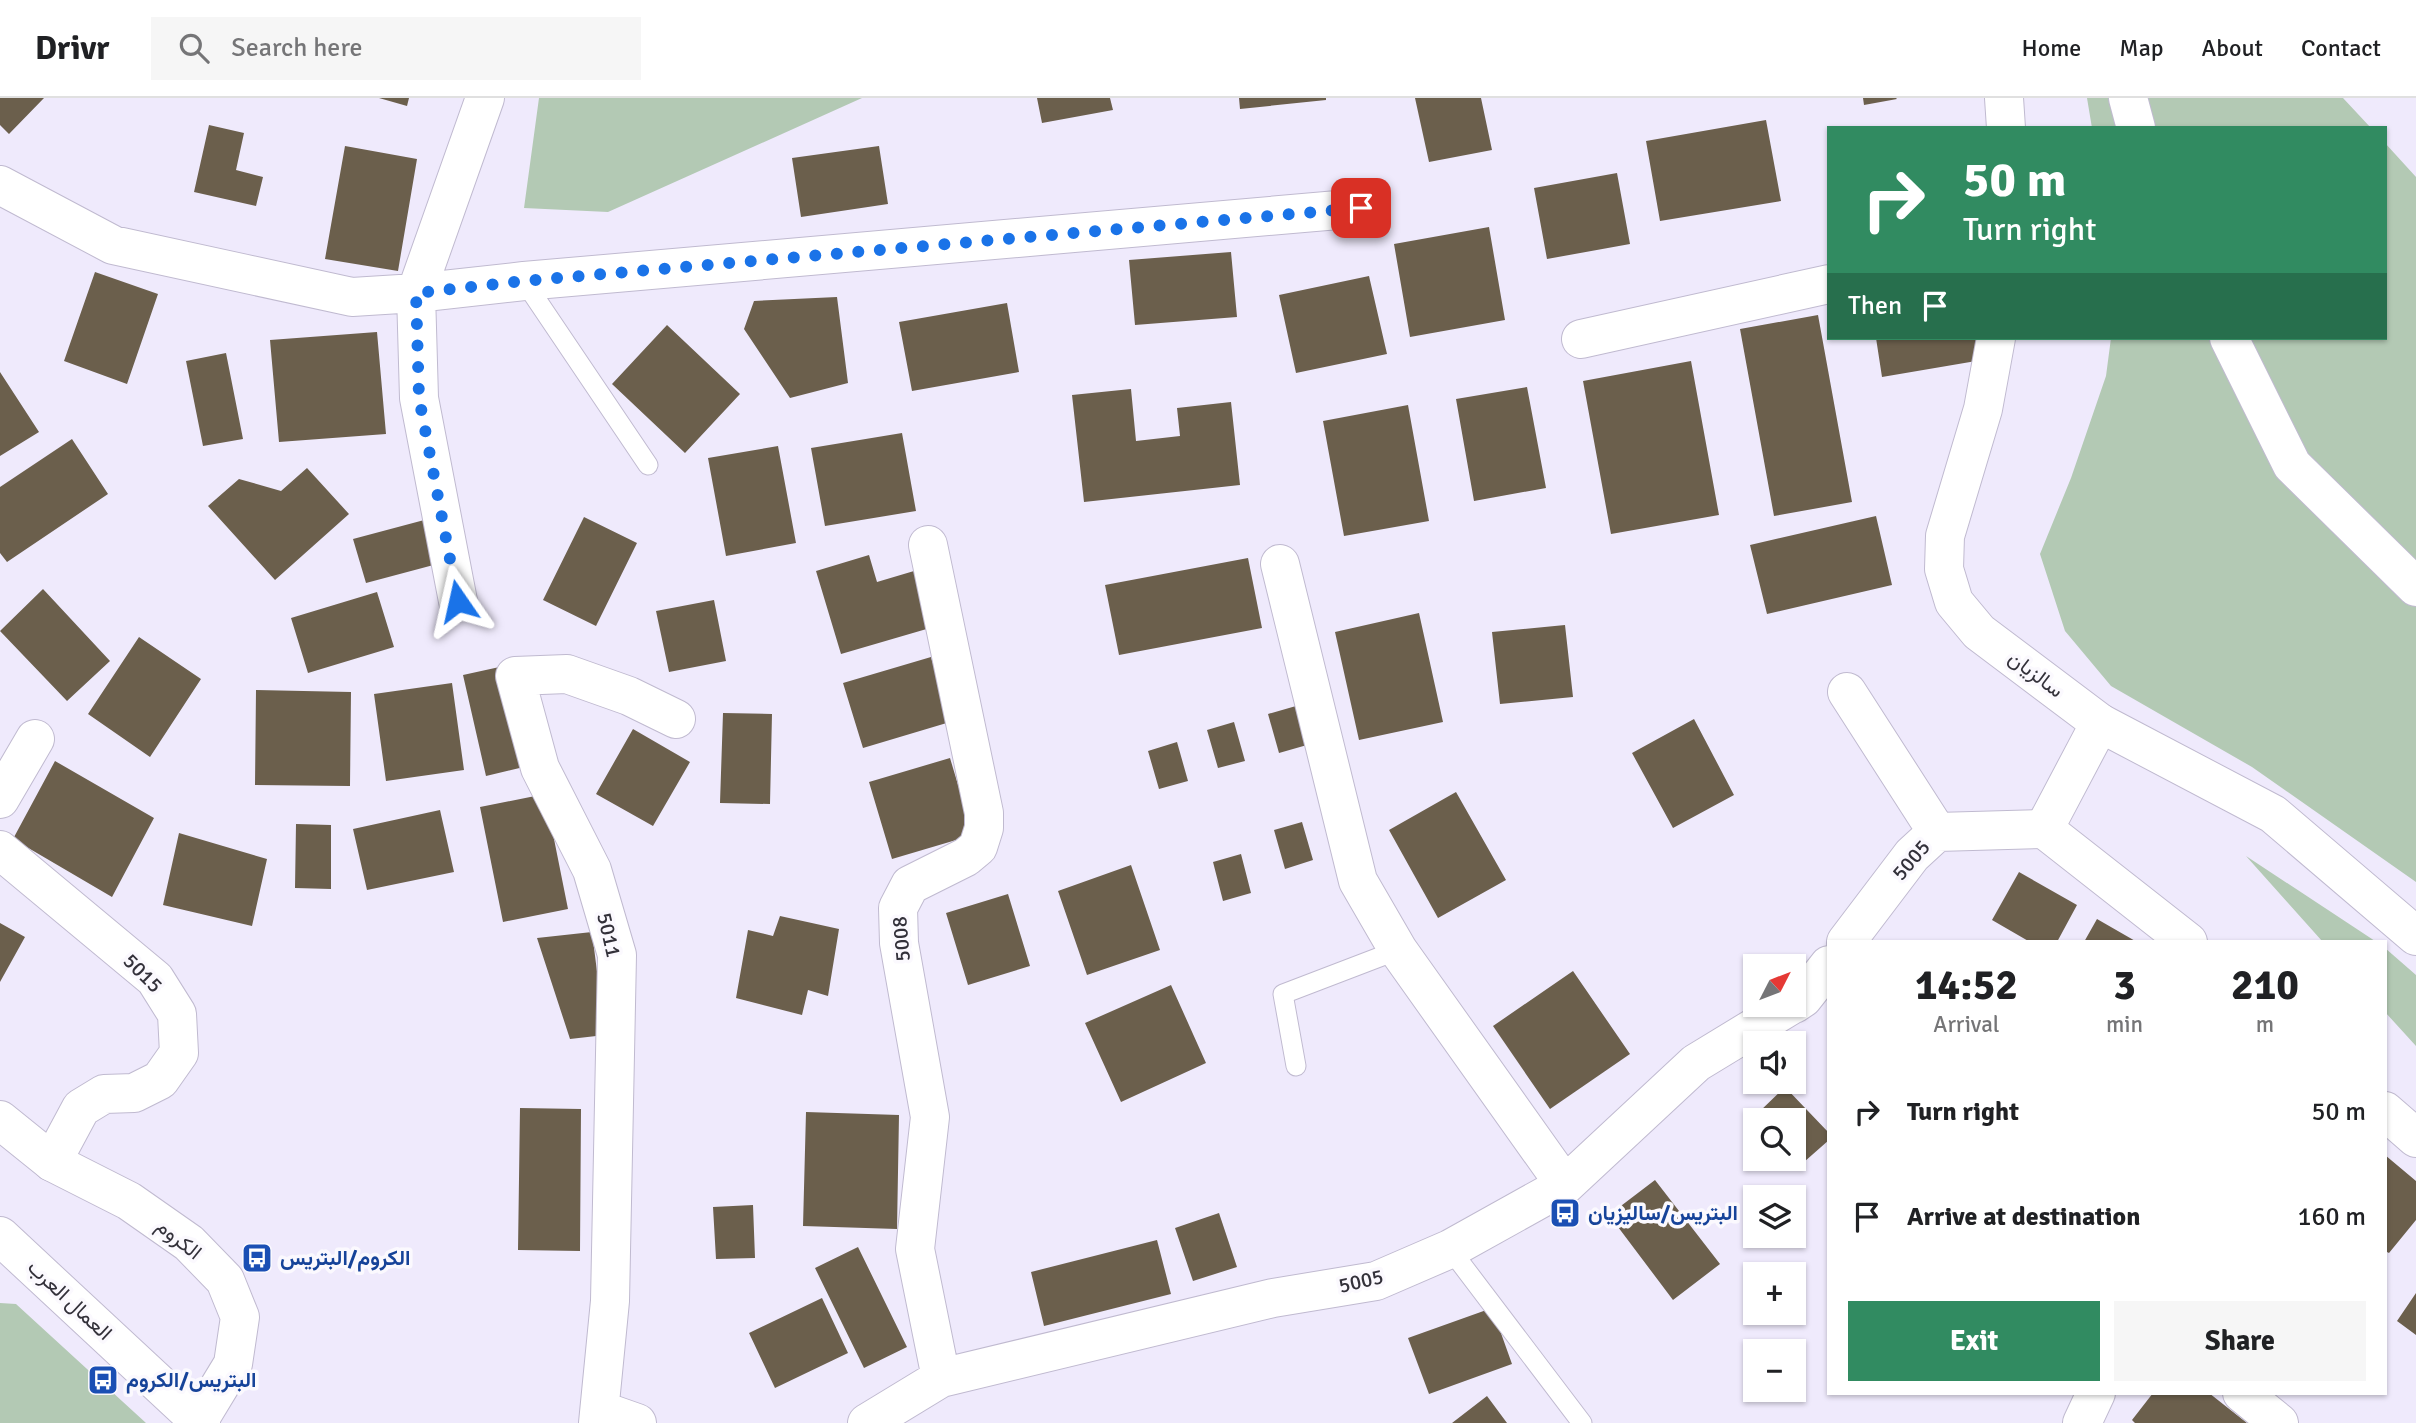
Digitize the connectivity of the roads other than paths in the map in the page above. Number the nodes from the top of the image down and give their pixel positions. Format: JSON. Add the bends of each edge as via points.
{"nodes":[{"id":1,"x":485,"y":98,"type":"edge"},
{"id":2,"x":2004,"y":98,"type":"edge"},
{"id":3,"x":2129,"y":98,"type":"edge"},
{"id":4,"x":2006,"y":126,"type":"edge"},
{"id":5,"x":2136,"y":126,"type":"edge"},
{"id":6,"x":0,"y":185,"type":"edge"},
{"id":7,"x":1361,"y":208,"type":"dead end"},
{"id":8,"x":524,"y":281,"type":"junction"},
{"id":9,"x":1827,"y":284,"type":"edge"},
{"id":10,"x":416,"y":293,"type":"junction"},
{"id":11,"x":1581,"y":339,"type":"dead end"},
{"id":12,"x":1996,"y":340,"type":"edge"},
{"id":13,"x":2231,"y":340,"type":"edge"},
{"id":14,"x":648,"y":465,"type":"dead end"},
{"id":15,"x":928,"y":545,"type":"dead end"},
{"id":16,"x":1280,"y":564,"type":"dead end"},
{"id":17,"x":2416,"y":587,"type":"edge"},
{"id":18,"x":458,"y":601,"type":"dead end"},
{"id":19,"x":1847,"y":692,"type":"dead end"},
{"id":20,"x":676,"y":719,"type":"dead end"},
{"id":21,"x":2100,"y":723,"type":"junction"},
{"id":22,"x":35,"y":739,"type":"dead end"},
{"id":23,"x":0,"y":799,"type":"edge"},
{"id":24,"x":2045,"y":829,"type":"junction"},
{"id":25,"x":1937,"y":832,"type":"junction"},
{"id":26,"x":0,"y":850,"type":"edge"},
{"id":27,"x":2416,"y":936,"type":"edge"},
{"id":28,"x":1848,"y":940,"type":"edge"},
{"id":29,"x":2185,"y":940,"type":"edge"},
{"id":30,"x":1398,"y":950,"type":"junction"},
{"id":31,"x":1827,"y":968,"type":"edge"},
{"id":32,"x":1806,"y":994,"type":"edge"},
{"id":33,"x":1772,"y":1017,"type":"edge"},
{"id":34,"x":1296,"y":1066,"type":"dead end"},
{"id":35,"x":2387,"y":1113,"type":"edge"},
{"id":36,"x":0,"y":1120,"type":"edge"},
{"id":37,"x":2416,"y":1138,"type":"edge"},
{"id":38,"x":52,"y":1162,"type":"junction"},
{"id":39,"x":1565,"y":1185,"type":"junction"},
{"id":40,"x":0,"y":1236,"type":"edge"},
{"id":41,"x":1450,"y":1249,"type":"junction"},
{"id":42,"x":941,"y":1378,"type":"junction"},
{"id":43,"x":2095,"y":1395,"type":"edge"},
{"id":44,"x":2244,"y":1395,"type":"edge"},
{"id":45,"x":599,"y":1416,"type":"edge"},
{"id":46,"x":200,"y":1422,"type":"edge"},
{"id":47,"x":637,"y":1423,"type":"edge"},
{"id":48,"x":867,"y":1423,"type":"edge"},
{"id":49,"x":1582,"y":1423,"type":"edge"},
{"id":50,"x":2082,"y":1423,"type":"edge"},
{"id":51,"x":2279,"y":1423,"type":"edge"}],
"edges":[{"from":1,"to":10,"type":"street"},
{"from":2,"to":4,"type":"street"},
{"from":3,"to":5,"type":"street"},
{"from":6,"to":10,"type":"street","via":[[113,246],[352,297]]},
{"from":7,"to":8,"type":"street"},
{"from":8,"to":10,"type":"street"},
{"from":8,"to":14,"type":"lane"},
{"from":9,"to":11,"type":"street"},
{"from":10,"to":18,"type":"street","via":[[419,398]]},
{"from":12,"to":21,"type":"street","name":"سالزيان","via":[[1983,409],[1945,536],[1944,569],[1954,602],[1979,632]]},
{"from":13,"to":17,"type":"street","via":[[2292,465]]},
{"from":15,"to":42,"type":"street","name":"5008","via":[[984,813],[978,847],[910,884],[898,908],[898,943],[930,1117],[915,1249]]},
{"from":16,"to":30,"type":"street","via":[[1358,881]]},
{"from":19,"to":25,"type":"street"},
{"from":20,"to":45,"type":"street","name":"5011","via":[[567,674],[514,676],[540,768],[592,870],[617,955],[610,1301]]},
{"from":21,"to":24,"type":"street"},
{"from":21,"to":27,"type":"street","name":"سالزيان","via":[[2273,814]]},
{"from":22,"to":23,"type":"street"},
{"from":24,"to":25,"type":"street","name":"5005"},
{"from":24,"to":29,"type":"street"},
{"from":25,"to":28,"type":"street","name":"5005","via":[[1912,855]]},
{"from":26,"to":38,"type":"street","name":"5015","via":[[155,979],[177,1014],[179,1054],[160,1080],[134,1093],[104,1094],[80,1108]]},
{"from":30,"to":34,"type":"lane","via":[[1283,994]]},
{"from":30,"to":39,"type":"street"},
{"from":31,"to":32,"type":"street","name":"5005"},
{"from":33,"to":39,"type":"street","name":"5005","via":[[1696,1063]]},
{"from":35,"to":37,"type":"street"},
{"from":36,"to":38,"type":"street","name":"الكروم"},
{"from":38,"to":46,"type":"street","name":"الكروم","via":[[129,1201],[189,1242],[225,1280],[240,1317],[233,1363]]},
{"from":39,"to":41,"type":"street","name":"5005"},
{"from":40,"to":46,"type":"street","name":"العمال العرب"},
{"from":41,"to":42,"type":"street","name":"5005","via":[[1376,1281],[1273,1297]]},
{"from":41,"to":49,"type":"lane"},
{"from":42,"to":48,"type":"street","name":"5005"},
{"from":43,"to":50,"type":"street"},
{"from":44,"to":51,"type":"street"},
{"from":45,"to":47,"type":"street"}]}
